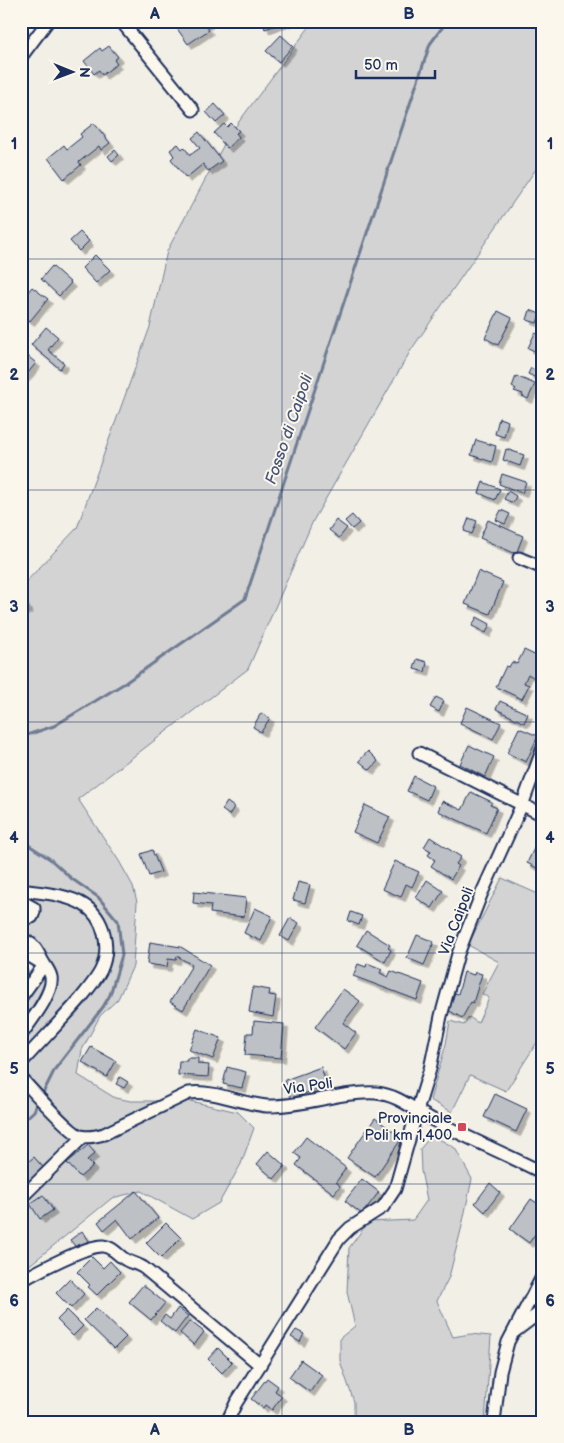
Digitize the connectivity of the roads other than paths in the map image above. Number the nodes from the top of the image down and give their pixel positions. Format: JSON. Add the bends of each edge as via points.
{"nodes":[{"id":1,"x":48,"y":21,"type":"edge"},
{"id":2,"x":120,"y":21,"type":"edge"},
{"id":3,"x":21,"y":57,"type":"edge"},
{"id":4,"x":192,"y":110,"type":"dead end"},
{"id":5,"x":519,"y":558,"type":"dead end"},
{"id":6,"x":543,"y":568,"type":"edge"},
{"id":7,"x":543,"y":748,"type":"edge"},
{"id":8,"x":419,"y":753,"type":"dead end"},
{"id":9,"x":522,"y":804,"type":"junction"},
{"id":10,"x":543,"y":814,"type":"edge"},
{"id":11,"x":21,"y":890,"type":"edge"},
{"id":12,"x":21,"y":901,"type":"edge"},
{"id":13,"x":21,"y":916,"type":"edge"},
{"id":14,"x":21,"y":939,"type":"edge"},
{"id":15,"x":21,"y":951,"type":"edge"},
{"id":16,"x":44,"y":965,"type":"junction"},
{"id":17,"x":21,"y":974,"type":"edge"},
{"id":18,"x":21,"y":986,"type":"edge"},
{"id":19,"x":21,"y":997,"type":"edge"},
{"id":20,"x":21,"y":1035,"type":"edge"},
{"id":21,"x":21,"y":1063,"type":"edge"},
{"id":22,"x":24,"y":1082,"type":"edge"},
{"id":23,"x":416,"y":1111,"type":"junction"},
{"id":24,"x":82,"y":1137,"type":"junction"},
{"id":25,"x":543,"y":1173,"type":"edge"},
{"id":26,"x":21,"y":1198,"type":"edge"},
{"id":27,"x":543,"y":1275,"type":"edge"},
{"id":28,"x":21,"y":1281,"type":"edge"},
{"id":29,"x":543,"y":1310,"type":"edge"},
{"id":30,"x":511,"y":1335,"type":"junction"},
{"id":31,"x":260,"y":1365,"type":"junction"},
{"id":32,"x":228,"y":1422,"type":"edge"},
{"id":33,"x":494,"y":1422,"type":"edge"}],
"edges":[{"from":1,"to":3,"type":"street"},
{"from":2,"to":4,"type":"street"},
{"from":5,"to":6,"type":"street"},
{"from":7,"to":9,"type":"street","name":"Via Caipoli"},
{"from":8,"to":9,"type":"street"},
{"from":9,"to":10,"type":"street"},
{"from":9,"to":23,"type":"street","name":"Via Caipoli","via":[[463,941]]},
{"from":11,"to":21,"type":"street","via":[[56,895],[84,904],[99,920],[106,942],[104,963],[98,977]]},
{"from":12,"to":13,"type":"street","via":[[34,908],[32,917]]},
{"from":14,"to":16,"type":"street","via":[[35,946]]},
{"from":15,"to":16,"type":"street"},
{"from":16,"to":19,"type":"street"},
{"from":16,"to":20,"type":"street","via":[[51,977],[50,990]]},
{"from":17,"to":18,"type":"street"},
{"from":22,"to":24,"type":"street"},
{"from":23,"to":24,"type":"street","name":"Via Poli","via":[[396,1098],[376,1093],[280,1106],[193,1093],[180,1096],[104,1134]]},
{"from":23,"to":25,"type":"street","name":"Via Poli"},
{"from":23,"to":31,"type":"street","name":"Via Caipoli","via":[[391,1197],[339,1239]]},
{"from":24,"to":26,"type":"street"},
{"from":27,"to":30,"type":"street"},
{"from":28,"to":31,"type":"street","via":[[89,1249],[107,1247],[144,1268]]},
{"from":29,"to":30,"type":"street"},
{"from":30,"to":33,"type":"street","via":[[500,1372]]},
{"from":31,"to":32,"type":"street","name":"Via Caipoli"}]}
